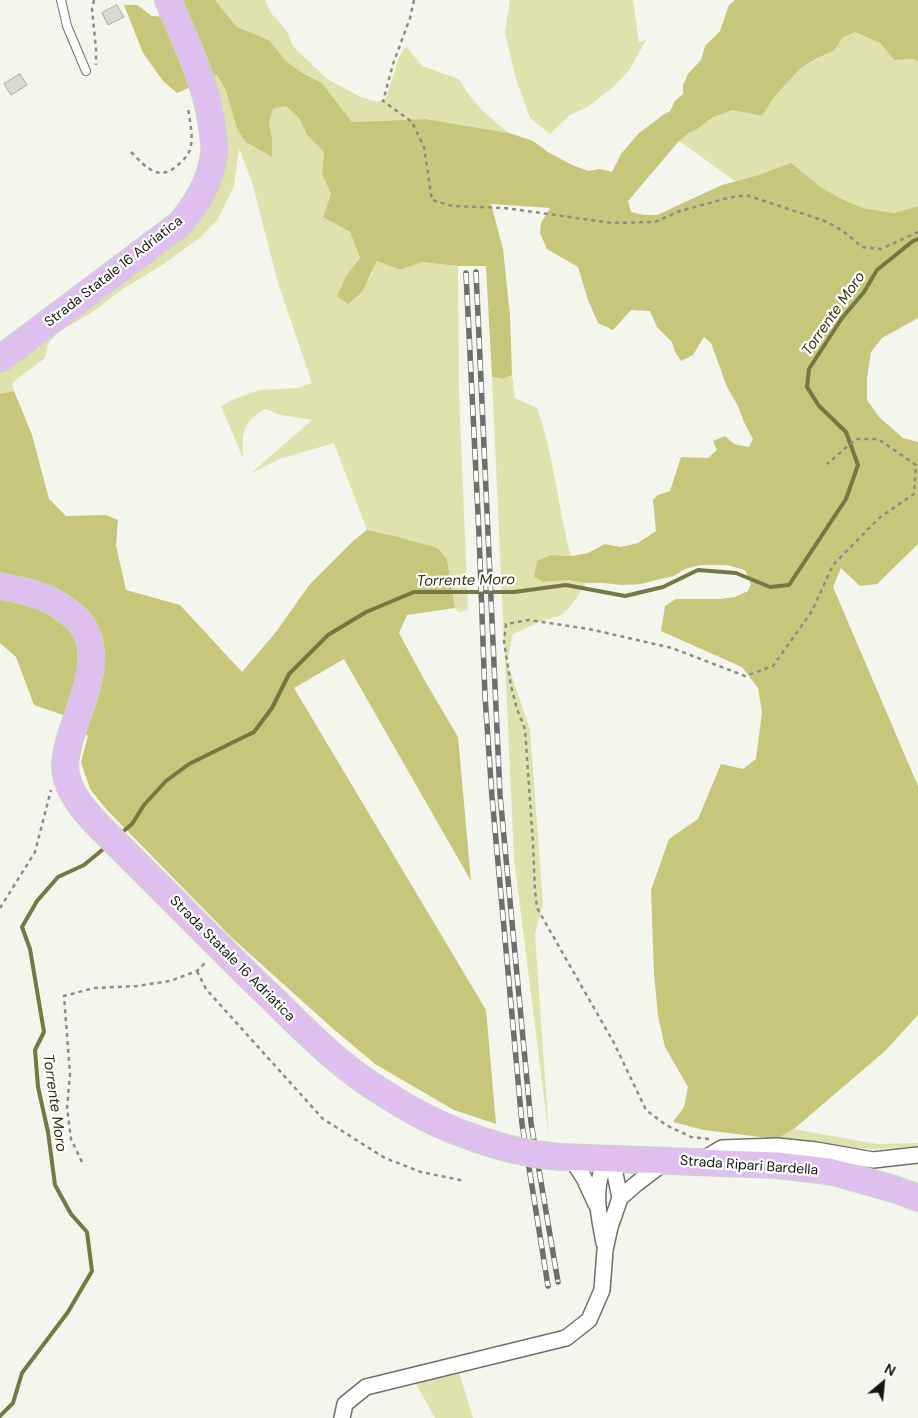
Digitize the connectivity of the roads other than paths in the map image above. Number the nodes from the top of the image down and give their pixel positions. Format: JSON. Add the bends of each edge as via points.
{"nodes":[{"id":1,"x":62,"y":0,"type":"edge"},
{"id":2,"x":168,"y":0,"type":"edge"},
{"id":3,"x":86,"y":71,"type":"road end"},
{"id":4,"x":0,"y":359,"type":"edge"},
{"id":5,"x":0,"y":586,"type":"edge"},
{"id":6,"x":816,"y":1150,"type":"junction"},
{"id":7,"x":918,"y":1155,"type":"edge"},
{"id":8,"x":565,"y":1157,"type":"junction"},
{"id":9,"x":612,"y":1159,"type":"junction"},
{"id":10,"x":666,"y":1161,"type":"junction"},
{"id":11,"x":699,"y":1162,"type":"junction"},
{"id":12,"x":793,"y":1167,"type":"junction"},
{"id":13,"x":620,"y":1198,"type":"junction"},
{"id":14,"x":918,"y":1198,"type":"edge"},
{"id":15,"x":597,"y":1205,"type":"junction"},
{"id":16,"x":605,"y":1250,"type":"junction"},
{"id":17,"x":342,"y":1418,"type":"edge"}],
"edges":[{"from":1,"to":3,"type":"lane","via":[[67,26]]},
{"from":2,"to":4,"type":"main road","name":"Strada Statale 16 Adriatica","via":[[212,119],[214,152],[208,180],[198,202],[181,223]]},
{"from":5,"to":8,"type":"main road","name":"Strada Statale 16 Adriatica","bridge":true,"via":[[58,603],[75,617],[87,635],[92,662],[65,757],[65,776],[72,793],[94,820],[312,1038],[363,1080],[444,1127],[510,1149]]},
{"from":6,"to":7,"type":"street","via":[[873,1160]]},
{"from":6,"to":11,"type":"street","via":[[777,1146],[722,1148]]},
{"from":6,"to":12,"type":"street","via":[[800,1156]]},
{"from":8,"to":9,"type":"main road","name":"Strada Statale 16 Adriatica"},
{"from":8,"to":15,"type":"street","via":[[584,1178]]},
{"from":9,"to":10,"type":"main road","name":"Strada Statale 16 Adriatica"},
{"from":9,"to":13,"type":"street"},
{"from":9,"to":15,"type":"street","via":[[603,1170]]},
{"from":10,"to":11,"type":"main road","name":"Strada Ripari Bardella"},
{"from":10,"to":13,"type":"street"},
{"from":11,"to":12,"type":"main road","name":"Strada Ripari Bardella"},
{"from":12,"to":14,"type":"main road","name":"Strada Ripari Bardella","via":[[852,1176]]},
{"from":13,"to":16,"type":"street"},
{"from":15,"to":16,"type":"street"},
{"from":16,"to":17,"type":"street","via":[[602,1290],[589,1320],[566,1338],[366,1388],[345,1404]]}]}
